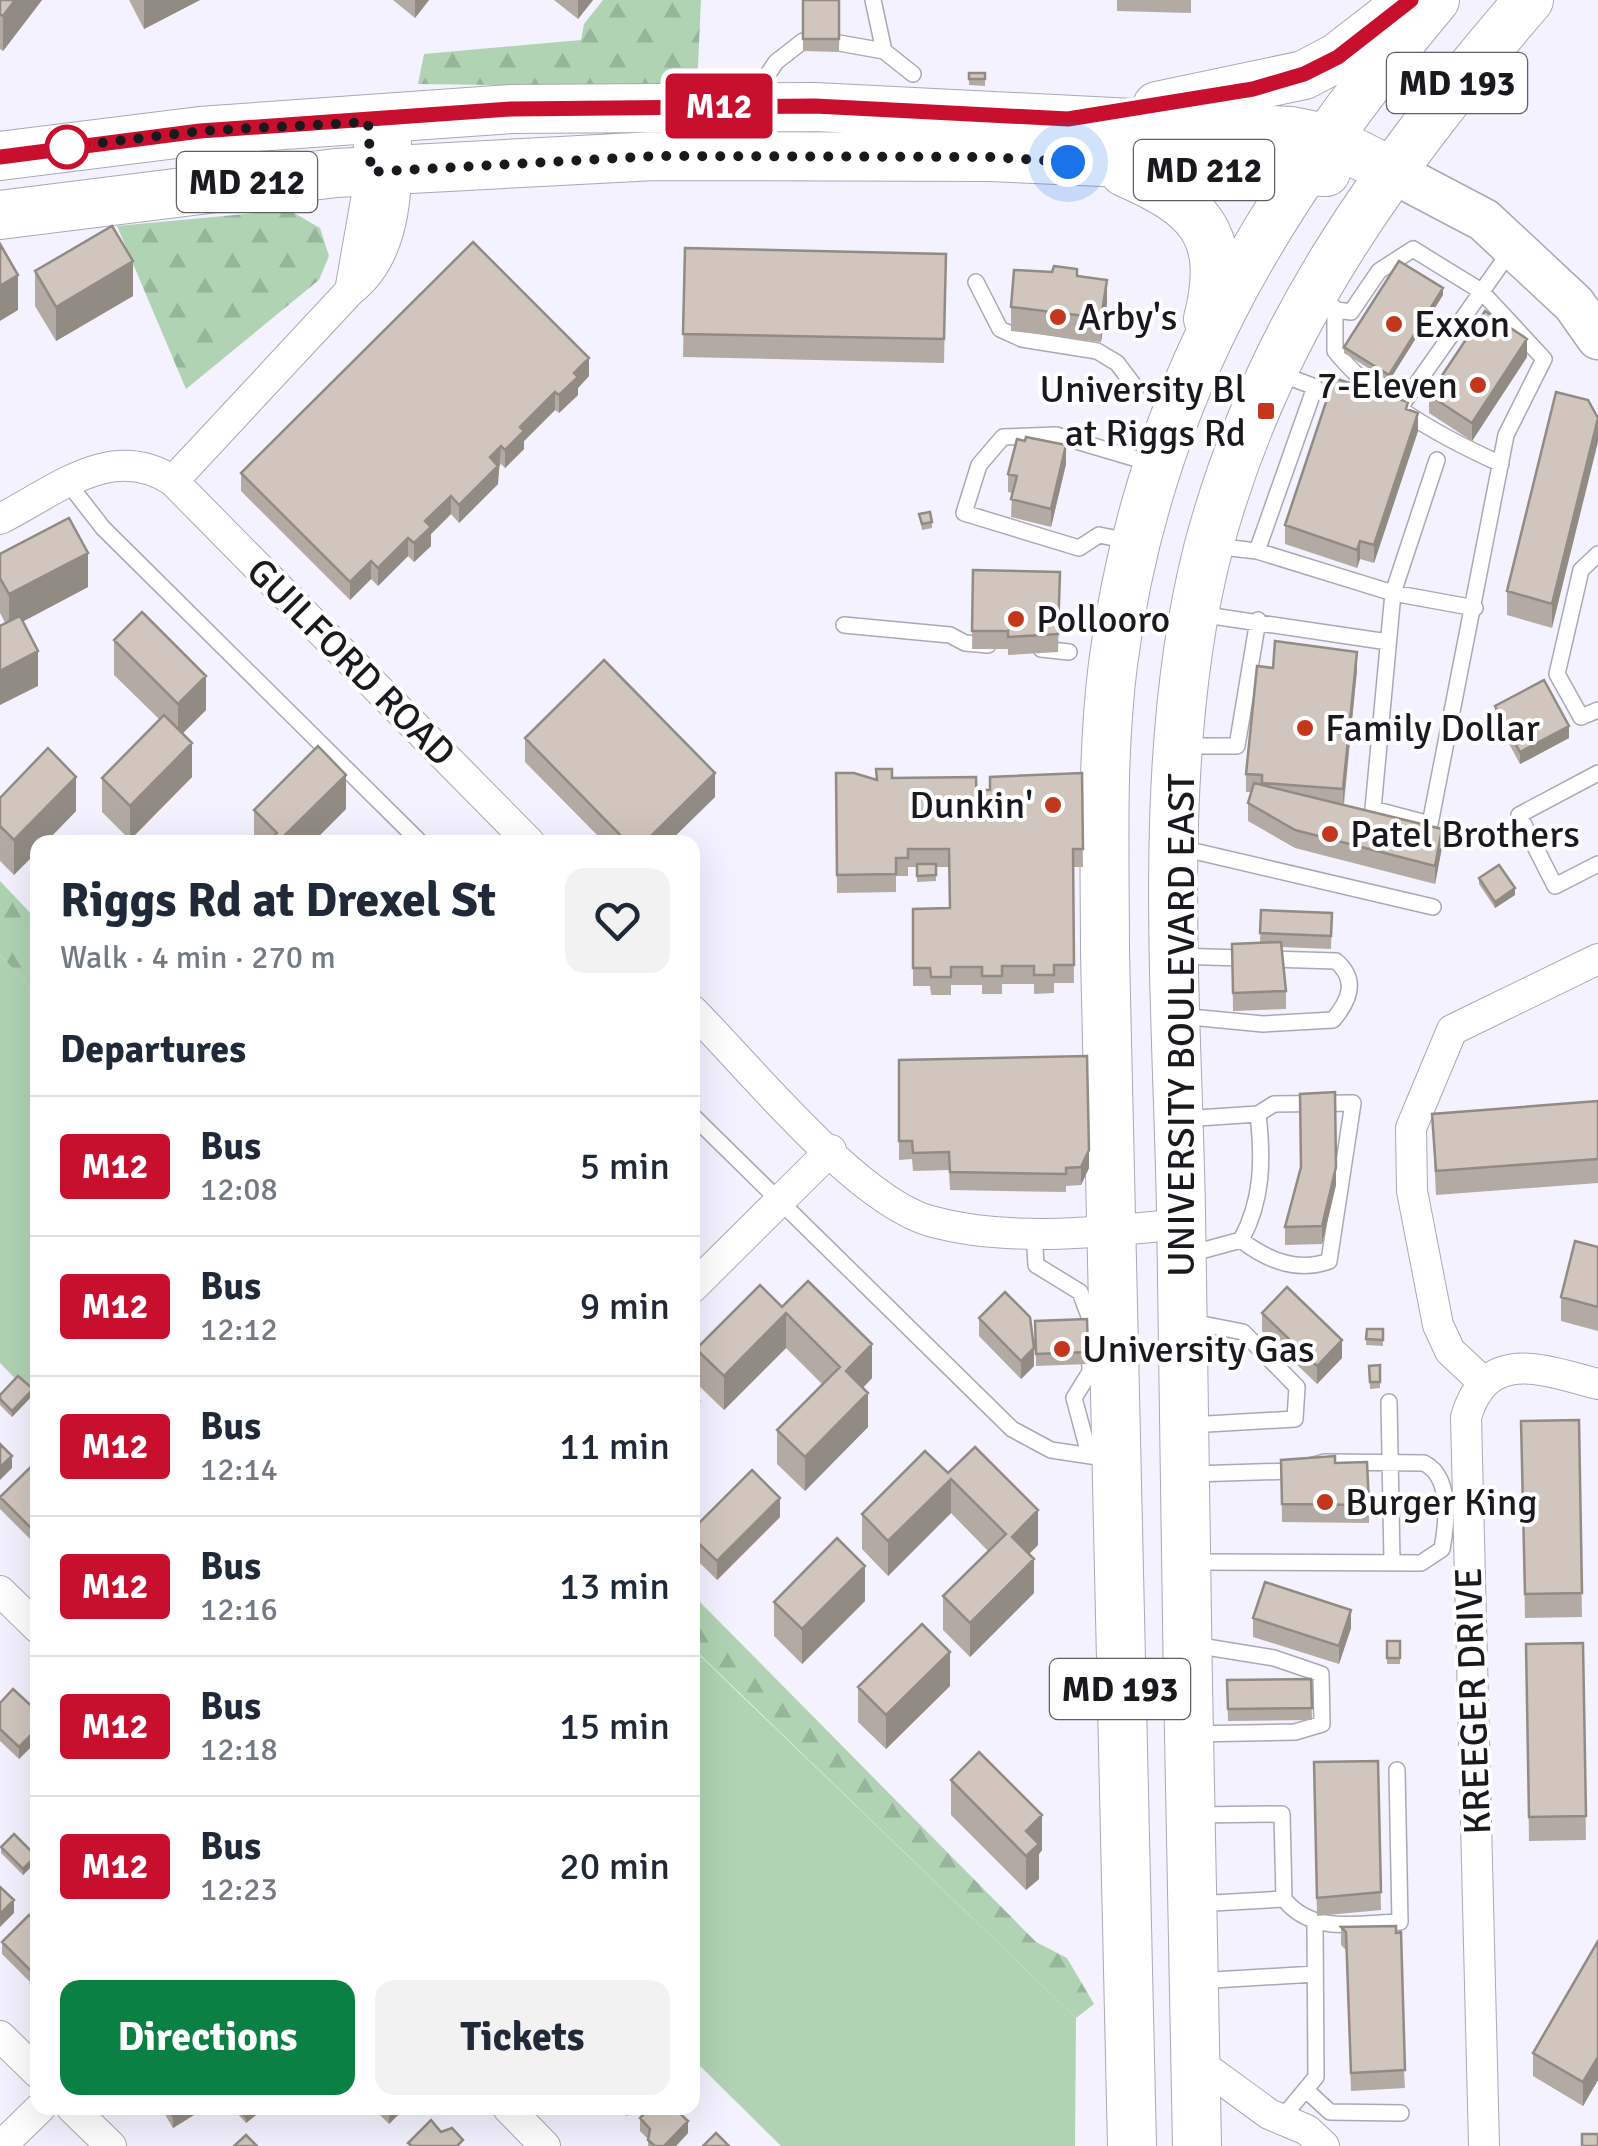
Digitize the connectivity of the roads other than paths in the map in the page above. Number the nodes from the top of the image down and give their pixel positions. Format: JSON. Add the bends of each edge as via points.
{"nodes":[{"id":1,"x":874,"y":0,"type":"edge"},
{"id":2,"x":1412,"y":0,"type":"edge"},
{"id":3,"x":1435,"y":0,"type":"edge"},
{"id":4,"x":1529,"y":0,"type":"edge"},
{"id":5,"x":803,"y":41,"type":"edge"},
{"id":6,"x":839,"y":43,"type":"edge"},
{"id":7,"x":884,"y":50,"type":"junction"},
{"id":8,"x":913,"y":74,"type":"dead end"},
{"id":9,"x":746,"y":106,"type":"junction"},
{"id":10,"x":1068,"y":119,"type":"junction"},
{"id":11,"x":381,"y":121,"type":"junction"},
{"id":12,"x":0,"y":156,"type":"edge"},
{"id":13,"x":1313,"y":156,"type":"junction"},
{"id":14,"x":1107,"y":165,"type":"junction"},
{"id":15,"x":1390,"y":170,"type":"junction"},
{"id":16,"x":384,"y":172,"type":"junction"},
{"id":17,"x":0,"y":215,"type":"edge"},
{"id":18,"x":1514,"y":245,"type":"junction"},
{"id":19,"x":976,"y":282,"type":"dead end"},
{"id":20,"x":1481,"y":291,"type":"junction"},
{"id":21,"x":1319,"y":308,"type":"junction"},
{"id":22,"x":1598,"y":338,"type":"edge"},
{"id":23,"x":1198,"y":362,"type":"junction"},
{"id":24,"x":1272,"y":371,"type":"junction"},
{"id":25,"x":1136,"y":388,"type":"dead end"},
{"id":26,"x":1401,"y":406,"type":"junction"},
{"id":27,"x":1436,"y":460,"type":"dead end"},
{"id":28,"x":1501,"y":464,"type":"junction"},
{"id":29,"x":1158,"y":466,"type":"junction"},
{"id":30,"x":174,"y":481,"type":"junction"},
{"id":31,"x":68,"y":482,"type":"junction"},
{"id":32,"x":0,"y":519,"type":"edge"},
{"id":33,"x":1134,"y":542,"type":"junction"},
{"id":34,"x":1209,"y":545,"type":"junction"},
{"id":35,"x":1257,"y":551,"type":"junction"},
{"id":36,"x":1598,"y":554,"type":"edge"},
{"id":37,"x":1393,"y":594,"type":"junction"},
{"id":38,"x":1475,"y":608,"type":"junction"},
{"id":39,"x":1194,"y":614,"type":"junction"},
{"id":40,"x":1258,"y":620,"type":"junction"},
{"id":41,"x":844,"y":624,"type":"dead end"},
{"id":42,"x":1388,"y":642,"type":"junction"},
{"id":43,"x":1000,"y":646,"type":"edge"},
{"id":44,"x":1017,"y":647,"type":"edge"},
{"id":45,"x":1069,"y":652,"type":"dead end"},
{"id":46,"x":1598,"y":710,"type":"edge"},
{"id":47,"x":1179,"y":746,"type":"junction"},
{"id":48,"x":1598,"y":773,"type":"edge"},
{"id":49,"x":413,"y":835,"type":"edge"},
{"id":50,"x":522,"y":835,"type":"edge"},
{"id":51,"x":1176,"y":847,"type":"junction"},
{"id":52,"x":1598,"y":864,"type":"edge"},
{"id":53,"x":1433,"y":908,"type":"dead end"},
{"id":54,"x":1176,"y":956,"type":"junction"},
{"id":55,"x":1598,"y":959,"type":"edge"},
{"id":56,"x":1176,"y":1016,"type":"junction"},
{"id":57,"x":700,"y":1018,"type":"edge"},
{"id":58,"x":1258,"y":1114,"type":"junction"},
{"id":59,"x":1179,"y":1119,"type":"junction"},
{"id":60,"x":700,"y":1123,"type":"edge"},
{"id":61,"x":831,"y":1150,"type":"junction"},
{"id":62,"x":779,"y":1202,"type":"junction"},
{"id":63,"x":1110,"y":1231,"type":"junction"},
{"id":64,"x":1034,"y":1232,"type":"junction"},
{"id":65,"x":1181,"y":1240,"type":"junction"},
{"id":66,"x":1241,"y":1240,"type":"junction"},
{"id":67,"x":700,"y":1280,"type":"edge"},
{"id":68,"x":1183,"y":1320,"type":"junction"},
{"id":69,"x":1483,"y":1382,"type":"junction"},
{"id":70,"x":1598,"y":1384,"type":"edge"},
{"id":71,"x":1389,"y":1402,"type":"dead end"},
{"id":72,"x":1184,"y":1425,"type":"junction"},
{"id":73,"x":1102,"y":1457,"type":"junction"},
{"id":74,"x":1390,"y":1464,"type":"junction"},
{"id":75,"x":1184,"y":1474,"type":"junction"},
{"id":76,"x":1185,"y":1562,"type":"junction"},
{"id":77,"x":1392,"y":1562,"type":"junction"},
{"id":78,"x":0,"y":1591,"type":"edge"},
{"id":79,"x":30,"y":1620,"type":"edge"},
{"id":80,"x":1186,"y":1644,"type":"junction"},
{"id":81,"x":1188,"y":1734,"type":"junction"},
{"id":82,"x":1397,"y":1770,"type":"dead end"},
{"id":83,"x":1190,"y":1816,"type":"junction"},
{"id":84,"x":1284,"y":1899,"type":"junction"},
{"id":85,"x":1191,"y":1904,"type":"junction"},
{"id":86,"x":1315,"y":1924,"type":"junction"},
{"id":87,"x":1315,"y":1974,"type":"junction"},
{"id":88,"x":1193,"y":1981,"type":"junction"},
{"id":89,"x":0,"y":2036,"type":"edge"},
{"id":90,"x":1195,"y":2060,"type":"junction"},
{"id":91,"x":30,"y":2065,"type":"edge"},
{"id":92,"x":1306,"y":2090,"type":"junction"},
{"id":93,"x":1401,"y":2113,"type":"dead end"},
{"id":94,"x":33,"y":2115,"type":"edge"},
{"id":95,"x":79,"y":2115,"type":"edge"},
{"id":96,"x":515,"y":2115,"type":"edge"},
{"id":97,"x":1279,"y":2126,"type":"edge"},
{"id":98,"x":1,"y":2146,"type":"edge"},
{"id":99,"x":111,"y":2146,"type":"edge"},
{"id":100,"x":545,"y":2146,"type":"edge"},
{"id":101,"x":1132,"y":2146,"type":"edge"},
{"id":102,"x":1197,"y":2146,"type":"edge"},
{"id":103,"x":1324,"y":2146,"type":"edge"},
{"id":104,"x":1484,"y":2146,"type":"edge"}],
"edges":[{"from":1,"to":7,"type":"lane"},
{"from":2,"to":10,"type":"main road","via":[[1338,57],[1304,74],[1253,89]]},
{"from":3,"to":13,"type":"main road","name":"UNIVERSITY BOULEVARD EAST","number":"MD 193"},
{"from":4,"to":15,"type":"main road","name":"UNIVERSITY BOULEVARD EAST","number":"MD 193"},
{"from":5,"to":9,"type":"lane","via":[[776,62]]},
{"from":6,"to":7,"type":"lane"},
{"from":7,"to":8,"type":"lane"},
{"from":9,"to":10,"type":"main road","number":"MD 212"},
{"from":9,"to":11,"type":"main road","number":"MD 212","via":[[511,109]]},
{"from":10,"to":13,"type":"main road","number":"MD 212","via":[[1291,132]]},
{"from":11,"to":12,"type":"main road","number":"MD 212","via":[[200,131]]},
{"from":11,"to":16,"type":"street"},
{"from":13,"to":14,"type":"main road","number":"MD 212"},
{"from":13,"to":15,"type":"main road","number":"MD 212"},
{"from":13,"to":23,"type":"main road","name":"UNIVERSITY BOULEVARD EAST","number":"MD 193","via":[[1254,248]]},
{"from":14,"to":16,"type":"main road","number":"MD 212","via":[[990,157],[655,156]]},
{"from":14,"to":23,"type":"main road","via":[[1174,194],[1206,231],[1214,276]]},
{"from":15,"to":18,"type":"main road","number":"MD 212","via":[[1484,220]]},
{"from":15,"to":21,"type":"main road","name":"UNIVERSITY BOULEVARD EAST","number":"MD 193"},
{"from":16,"to":17,"type":"main road","number":"MD 212","via":[[219,185]]},
{"from":16,"to":30,"type":"street","via":[[350,291]]},
{"from":18,"to":20,"type":"lane"},
{"from":18,"to":22,"type":"main road","number":"MD 212"},
{"from":19,"to":25,"type":"lane","via":[[1000,329],[1097,351],[1117,363]]},
{"from":20,"to":21,"type":"lane","via":[[1413,250],[1379,271],[1351,312]]},
{"from":20,"to":26,"type":"lane"},
{"from":20,"to":28,"type":"lane","via":[[1544,359],[1506,436]]},
{"from":21,"to":24,"type":"main road","name":"UNIVERSITY BOULEVARD EAST","number":"MD 193"},
{"from":21,"to":26,"type":"lane","via":[[1350,370]]},
{"from":23,"to":29,"type":"main road","name":"UNIVERSITY BOULEVARD EAST","number":"MD 193"},
{"from":24,"to":34,"type":"main road","name":"UNIVERSITY BOULEVARD EAST","number":"MD 193"},
{"from":24,"to":35,"type":"lane","via":[[1315,386]]},
{"from":26,"to":28,"type":"lane"},
{"from":27,"to":37,"type":"lane"},
{"from":28,"to":38,"type":"lane"},
{"from":29,"to":33,"type":"main road","name":"UNIVERSITY BOULEVARD EAST","number":"MD 193"},
{"from":29,"to":33,"type":"lane","via":[[1056,435],[1003,437],[979,465],[964,513],[1079,548],[1099,535]]},
{"from":30,"to":31,"type":"street","via":[[150,466],[106,466]]},
{"from":30,"to":50,"type":"street","name":"GUILFORD ROAD"},
{"from":31,"to":32,"type":"street"},
{"from":31,"to":49,"type":"lane","via":[[103,528]]},
{"from":33,"to":63,"type":"main road","name":"UNIVERSITY BOULEVARD EAST","number":"MD 193","via":[[1113,667],[1105,786]]},
{"from":34,"to":35,"type":"lane"},
{"from":34,"to":39,"type":"main road","name":"UNIVERSITY BOULEVARD EAST","number":"MD 193"},
{"from":35,"to":37,"type":"lane"},
{"from":36,"to":46,"type":"lane","via":[[1581,570],[1557,674],[1581,718]]},
{"from":37,"to":38,"type":"lane"},
{"from":37,"to":42,"type":"lane"},
{"from":38,"to":42,"type":"lane","via":[[1430,824],[1373,809]]},
{"from":39,"to":40,"type":"lane"},
{"from":39,"to":47,"type":"main road","name":"UNIVERSITY BOULEVARD EAST","number":"MD 193"},
{"from":40,"to":42,"type":"lane"},
{"from":40,"to":47,"type":"lane","via":[[1238,746]]},
{"from":41,"to":43,"type":"lane"},
{"from":44,"to":45,"type":"lane"},
{"from":47,"to":51,"type":"main road","name":"UNIVERSITY BOULEVARD EAST","number":"MD 193"},
{"from":48,"to":52,"type":"lane","via":[[1520,815],[1555,886]]},
{"from":51,"to":53,"type":"lane"},
{"from":51,"to":54,"type":"main road","name":"UNIVERSITY BOULEVARD EAST","number":"MD 193"},
{"from":54,"to":56,"type":"main road","name":"UNIVERSITY BOULEVARD EAST","number":"MD 193"},
{"from":54,"to":56,"type":"lane","via":[[1336,961],[1351,986],[1333,1020],[1263,1024]]},
{"from":55,"to":69,"type":"street","via":[[1452,1030],[1410,1128],[1412,1191],[1438,1325],[1450,1351]]},
{"from":56,"to":59,"type":"main road","name":"UNIVERSITY BOULEVARD EAST","number":"MD 193"},
{"from":57,"to":61,"type":"street"},
{"from":58,"to":59,"type":"lane"},
{"from":58,"to":66,"type":"lane","via":[[1258,1199]]},
{"from":58,"to":66,"type":"lane","via":[[1274,1104],[1353,1104],[1329,1262],[1311,1268],[1265,1258]]},
{"from":59,"to":65,"type":"main road","name":"UNIVERSITY BOULEVARD EAST","number":"MD 193"},
{"from":60,"to":62,"type":"lane"},
{"from":61,"to":62,"type":"street"},
{"from":61,"to":64,"type":"street","via":[[868,1185],[929,1220]]},
{"from":62,"to":67,"type":"street"},
{"from":62,"to":73,"type":"lane","via":[[1012,1430],[1051,1450]]},
{"from":63,"to":64,"type":"street"},
{"from":63,"to":65,"type":"street"},
{"from":63,"to":73,"type":"main road","name":"UNIVERSITY BOULEVARD EAST","number":"MD 193"},
{"from":64,"to":73,"type":"lane","via":[[1036,1265],[1080,1292],[1089,1316],[1090,1372],[1074,1398]]},
{"from":65,"to":66,"type":"lane"},
{"from":65,"to":68,"type":"main road","name":"UNIVERSITY BOULEVARD EAST","number":"MD 193"},
{"from":68,"to":72,"type":"main road","name":"UNIVERSITY BOULEVARD EAST","number":"MD 193"},
{"from":68,"to":72,"type":"lane","via":[[1243,1332],[1297,1387],[1296,1419]]},
{"from":69,"to":70,"type":"street","via":[[1510,1368],[1527,1368]]},
{"from":69,"to":104,"type":"street","name":"KREEGER DRIVE","via":[[1472,1397],[1464,1440]]},
{"from":71,"to":74,"type":"lane"},
{"from":72,"to":75,"type":"main road","name":"UNIVERSITY BOULEVARD EAST","number":"MD 193"},
{"from":73,"to":101,"type":"main road","name":"UNIVERSITY BOULEVARD EAST","number":"MD 193"},
{"from":74,"to":75,"type":"lane","via":[[1325,1462],[1292,1471]]},
{"from":74,"to":77,"type":"lane"},
{"from":74,"to":77,"type":"lane","via":[[1424,1462],[1434,1468],[1443,1484],[1445,1533],[1430,1561]]},
{"from":75,"to":76,"type":"main road","name":"UNIVERSITY BOULEVARD EAST","number":"MD 193"},
{"from":76,"to":77,"type":"lane"},
{"from":76,"to":80,"type":"main road","name":"UNIVERSITY BOULEVARD EAST","number":"MD 193"},
{"from":78,"to":79,"type":"street"},
{"from":80,"to":81,"type":"main road","name":"UNIVERSITY BOULEVARD EAST","number":"MD 193"},
{"from":80,"to":81,"type":"lane","via":[[1274,1658],[1321,1674],[1322,1724],[1295,1732]]},
{"from":81,"to":83,"type":"main road","name":"UNIVERSITY BOULEVARD EAST","number":"MD 193"},
{"from":82,"to":86,"type":"lane","via":[[1400,1922]]},
{"from":83,"to":84,"type":"lane","via":[[1282,1814]]},
{"from":83,"to":85,"type":"main road","name":"UNIVERSITY BOULEVARD EAST","number":"MD 193"},
{"from":84,"to":85,"type":"lane"},
{"from":84,"to":86,"type":"lane"},
{"from":85,"to":88,"type":"main road","name":"UNIVERSITY BOULEVARD EAST","number":"MD 193"},
{"from":86,"to":87,"type":"lane"},
{"from":87,"to":88,"type":"lane"},
{"from":87,"to":92,"type":"lane","via":[[1316,2077]]},
{"from":88,"to":90,"type":"main road","name":"UNIVERSITY BOULEVARD EAST","number":"MD 193"},
{"from":89,"to":91,"type":"street"},
{"from":90,"to":97,"type":"street"},
{"from":90,"to":102,"type":"main road","name":"UNIVERSITY BOULEVARD EAST","number":"MD 193"},
{"from":92,"to":93,"type":"lane","via":[[1330,2112]]},
{"from":92,"to":97,"type":"lane"},
{"from":94,"to":98,"type":"street"},
{"from":95,"to":99,"type":"street"},
{"from":96,"to":100,"type":"street"},
{"from":97,"to":103,"type":"street","via":[[1306,2130]]}]}
